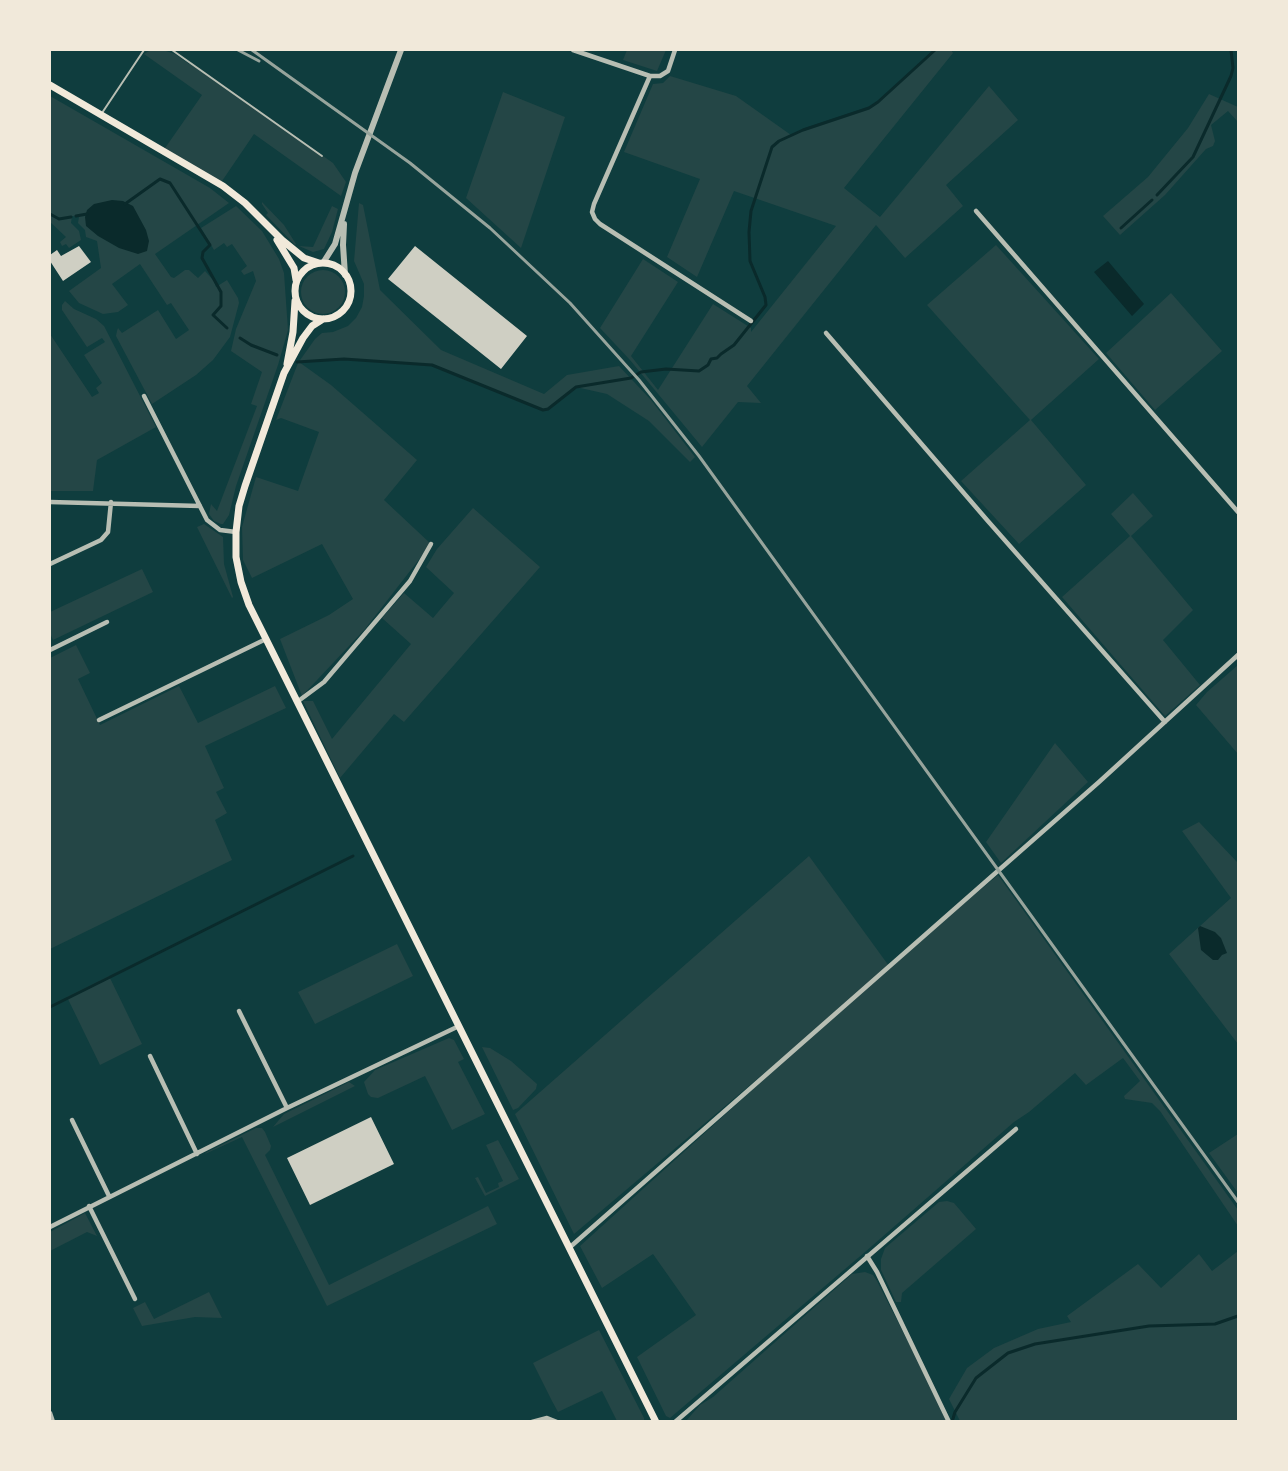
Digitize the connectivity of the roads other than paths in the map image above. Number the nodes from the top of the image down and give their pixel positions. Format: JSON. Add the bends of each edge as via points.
{"nodes":[{"id":1,"x":144,"y":50,"type":"edge"},
{"id":2,"x":172,"y":50,"type":"edge"},
{"id":3,"x":401,"y":50,"type":"edge"},
{"id":4,"x":573,"y":50,"type":"edge"},
{"id":5,"x":675,"y":50,"type":"edge"},
{"id":6,"x":650,"y":76,"type":"junction"},
{"id":7,"x":50,"y":86,"type":"edge"},
{"id":8,"x":101,"y":115,"type":"junction"},
{"id":9,"x":322,"y":156,"type":"dead end"},
{"id":10,"x":976,"y":211,"type":"dead end"},
{"id":11,"x":345,"y":214,"type":"junction"},
{"id":12,"x":261,"y":218,"type":"junction"},
{"id":13,"x":321,"y":263,"type":"junction"},
{"id":14,"x":345,"y":274,"type":"junction"},
{"id":15,"x":296,"y":280,"type":"junction"},
{"id":16,"x":295,"y":295,"type":"junction"},
{"id":17,"x":323,"y":319,"type":"junction"},
{"id":18,"x":751,"y":321,"type":"dead end"},
{"id":19,"x":826,"y":333,"type":"dead end"},
{"id":20,"x":285,"y":373,"type":"junction"},
{"id":21,"x":144,"y":396,"type":"dead end"},
{"id":22,"x":50,"y":502,"type":"edge"},
{"id":23,"x":111,"y":502,"type":"junction"},
{"id":24,"x":200,"y":506,"type":"junction"},
{"id":25,"x":1239,"y":512,"type":"edge"},
{"id":26,"x":236,"y":532,"type":"junction"},
{"id":27,"x":431,"y":544,"type":"dead end"},
{"id":28,"x":50,"y":564,"type":"edge"},
{"id":29,"x":107,"y":622,"type":"dead end"},
{"id":30,"x":266,"y":639,"type":"junction"},
{"id":31,"x":50,"y":650,"type":"edge"},
{"id":32,"x":1239,"y":656,"type":"edge"},
{"id":33,"x":297,"y":702,"type":"junction"},
{"id":34,"x":99,"y":720,"type":"dead end"},
{"id":35,"x":1165,"y":722,"type":"junction"},
{"id":36,"x":239,"y":1011,"type":"dead end"},
{"id":37,"x":459,"y":1026,"type":"junction"},
{"id":38,"x":150,"y":1056,"type":"dead end"},
{"id":39,"x":287,"y":1108,"type":"junction"},
{"id":40,"x":72,"y":1120,"type":"dead end"},
{"id":41,"x":1016,"y":1129,"type":"dead end"},
{"id":42,"x":197,"y":1154,"type":"junction"},
{"id":43,"x":109,"y":1196,"type":"junction"},
{"id":44,"x":89,"y":1206,"type":"junction"},
{"id":45,"x":50,"y":1227,"type":"edge"},
{"id":46,"x":569,"y":1248,"type":"junction"},
{"id":47,"x":867,"y":1256,"type":"junction"},
{"id":48,"x":135,"y":1299,"type":"dead end"},
{"id":49,"x":50,"y":1413,"type":"edge"},
{"id":50,"x":54,"y":1422,"type":"edge"},
{"id":51,"x":532,"y":1422,"type":"edge"},
{"id":52,"x":557,"y":1422,"type":"edge"},
{"id":53,"x":656,"y":1422,"type":"edge"},
{"id":54,"x":675,"y":1422,"type":"edge"},
{"id":55,"x":948,"y":1422,"type":"edge"}],
"edges":[{"from":1,"to":8,"type":"lane"},
{"from":2,"to":9,"type":"lane"},
{"from":3,"to":11,"type":"street","via":[[355,173]]},
{"from":4,"to":6,"type":"street"},
{"from":5,"to":6,"type":"street","via":[[668,71]]},
{"from":6,"to":18,"type":"street","via":[[594,204],[593,216]]},
{"from":7,"to":8,"type":"main road"},
{"from":8,"to":12,"type":"main road","via":[[223,186]]},
{"from":10,"to":25,"type":"street"},
{"from":11,"to":13,"type":"street","via":[[335,244]]},
{"from":11,"to":14,"type":"street"},
{"from":12,"to":13,"type":"main road","via":[[304,258]]},
{"from":12,"to":15,"type":"main road","via":[[288,257]]},
{"from":13,"to":14,"type":"main road","via":[[331,264]]},
{"from":13,"to":15,"type":"main road","via":[[305,268]]},
{"from":14,"to":17,"type":"main road","via":[[351,288],[347,305],[338,315]]},
{"from":15,"to":16,"type":"main road"},
{"from":16,"to":17,"type":"main road","via":[[304,312]]},
{"from":16,"to":20,"type":"main road"},
{"from":17,"to":20,"type":"main road","via":[[303,338]]},
{"from":19,"to":35,"type":"street"},
{"from":20,"to":26,"type":"main road","via":[[247,479]]},
{"from":21,"to":24,"type":"street"},
{"from":22,"to":23,"type":"street"},
{"from":23,"to":24,"type":"street"},
{"from":23,"to":28,"type":"street","via":[[108,532],[100,540]]},
{"from":24,"to":26,"type":"street","via":[[215,528]]},
{"from":26,"to":30,"type":"main road","via":[[241,582]]},
{"from":27,"to":33,"type":"street","via":[[410,581],[324,682]]},
{"from":29,"to":31,"type":"street"},
{"from":30,"to":33,"type":"main road"},
{"from":30,"to":34,"type":"street"},
{"from":32,"to":35,"type":"street"},
{"from":33,"to":37,"type":"main road"},
{"from":35,"to":46,"type":"street"},
{"from":36,"to":39,"type":"street"},
{"from":37,"to":39,"type":"street"},
{"from":37,"to":46,"type":"main road"},
{"from":38,"to":42,"type":"street"},
{"from":39,"to":42,"type":"street"},
{"from":40,"to":43,"type":"street"},
{"from":41,"to":47,"type":"street"},
{"from":42,"to":43,"type":"street"},
{"from":43,"to":44,"type":"street"},
{"from":44,"to":45,"type":"street"},
{"from":44,"to":48,"type":"street"},
{"from":46,"to":53,"type":"main road"},
{"from":47,"to":54,"type":"street"},
{"from":47,"to":55,"type":"street"},
{"from":49,"to":50,"type":"street"},
{"from":51,"to":52,"type":"street","via":[[542,1418]]}]}
